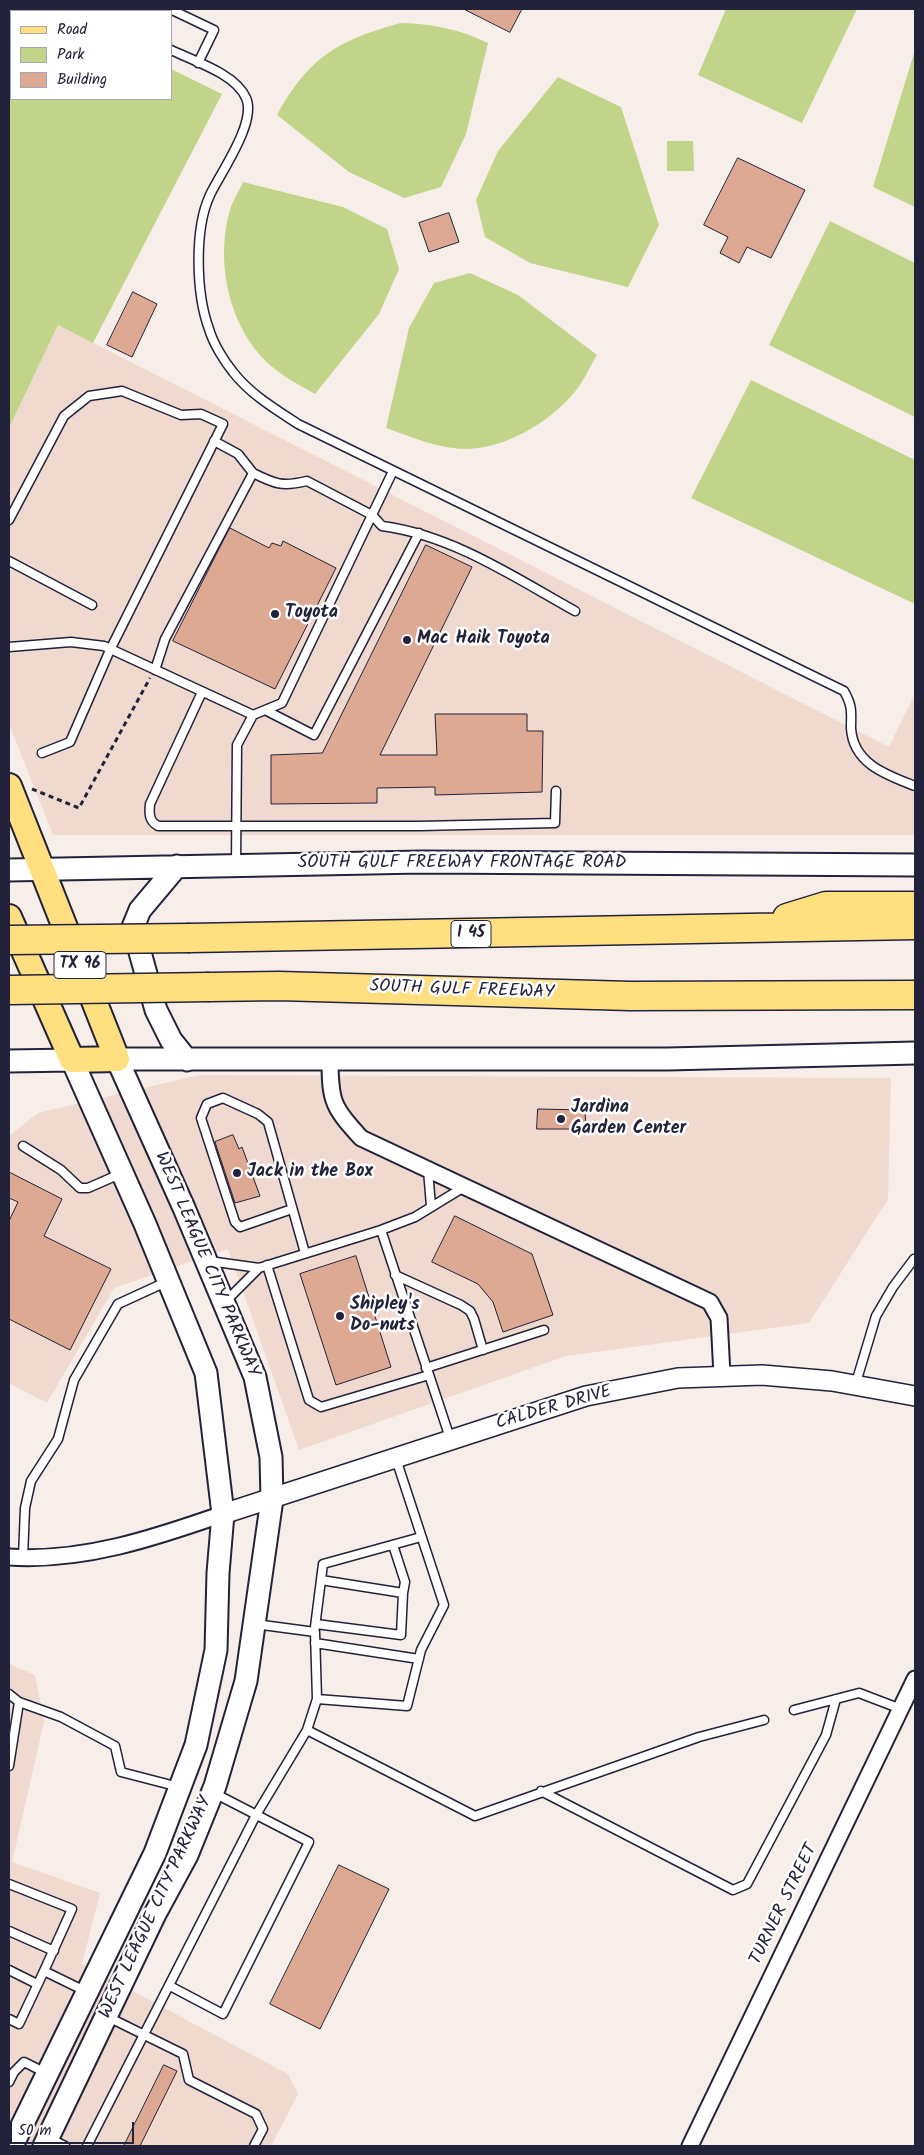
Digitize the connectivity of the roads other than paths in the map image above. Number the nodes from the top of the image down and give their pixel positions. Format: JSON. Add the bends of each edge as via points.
{"nodes":[{"id":1,"x":170,"y":9,"type":"edge"},
{"id":2,"x":172,"y":50,"type":"edge"},
{"id":3,"x":198,"y":63,"type":"junction"},
{"id":4,"x":214,"y":442,"type":"junction"},
{"id":5,"x":393,"y":471,"type":"junction"},
{"id":6,"x":253,"y":473,"type":"junction"},
{"id":7,"x":372,"y":515,"type":"junction"},
{"id":8,"x":9,"y":520,"type":"edge"},
{"id":9,"x":418,"y":533,"type":"junction"},
{"id":10,"x":9,"y":561,"type":"edge"},
{"id":11,"x":92,"y":605,"type":"dead end"},
{"id":12,"x":575,"y":611,"type":"dead end"},
{"id":13,"x":9,"y":647,"type":"edge"},
{"id":14,"x":110,"y":650,"type":"junction"},
{"id":15,"x":155,"y":670,"type":"junction"},
{"id":16,"x":202,"y":692,"type":"junction"},
{"id":17,"x":267,"y":711,"type":"junction"},
{"id":18,"x":252,"y":715,"type":"junction"},
{"id":19,"x":42,"y":753,"type":"dead end"},
{"id":20,"x":915,"y":786,"type":"edge"},
{"id":21,"x":19,"y":787,"type":"edge"},
{"id":22,"x":556,"y":791,"type":"dead end"},
{"id":23,"x":237,"y":826,"type":"junction"},
{"id":24,"x":236,"y":864,"type":"junction"},
{"id":25,"x":915,"y":865,"type":"edge"},
{"id":26,"x":177,"y":866,"type":"junction"},
{"id":27,"x":9,"y":870,"type":"edge"},
{"id":28,"x":42,"y":870,"type":"junction"},
{"id":29,"x":915,"y":906,"type":"edge"},
{"id":30,"x":9,"y":917,"type":"edge"},
{"id":31,"x":915,"y":925,"type":"edge"},
{"id":32,"x":752,"y":928,"type":"junction"},
{"id":33,"x":9,"y":940,"type":"edge"},
{"id":34,"x":9,"y":990,"type":"edge"},
{"id":35,"x":532,"y":993,"type":"junction"},
{"id":36,"x":915,"y":995,"type":"edge"},
{"id":37,"x":915,"y":1012,"type":"edge"},
{"id":38,"x":915,"y":1053,"type":"edge"},
{"id":39,"x":117,"y":1059,"type":"junction"},
{"id":40,"x":72,"y":1060,"type":"junction"},
{"id":41,"x":187,"y":1060,"type":"junction"},
{"id":42,"x":330,"y":1060,"type":"junction"},
{"id":43,"x":9,"y":1061,"type":"edge"},
{"id":44,"x":23,"y":1146,"type":"dead end"},
{"id":45,"x":428,"y":1170,"type":"junction"},
{"id":46,"x":122,"y":1173,"type":"junction"},
{"id":47,"x":464,"y":1187,"type":"junction"},
{"id":48,"x":431,"y":1206,"type":"junction"},
{"id":49,"x":292,"y":1209,"type":"junction"},
{"id":50,"x":381,"y":1230,"type":"junction"},
{"id":51,"x":305,"y":1254,"type":"junction"},
{"id":52,"x":915,"y":1259,"type":"edge"},
{"id":53,"x":207,"y":1261,"type":"junction"},
{"id":54,"x":263,"y":1267,"type":"junction"},
{"id":55,"x":396,"y":1275,"type":"junction"},
{"id":56,"x":168,"y":1282,"type":"junction"},
{"id":57,"x":224,"y":1302,"type":"junction"},
{"id":58,"x":544,"y":1330,"type":"dead end"},
{"id":59,"x":483,"y":1350,"type":"junction"},
{"id":60,"x":428,"y":1372,"type":"junction"},
{"id":61,"x":722,"y":1375,"type":"junction"},
{"id":62,"x":855,"y":1386,"type":"junction"},
{"id":63,"x":897,"y":1394,"type":"junction"},
{"id":64,"x":915,"y":1396,"type":"edge"},
{"id":65,"x":915,"y":1410,"type":"edge"},
{"id":66,"x":450,"y":1441,"type":"junction"},
{"id":67,"x":396,"y":1459,"type":"junction"},
{"id":68,"x":272,"y":1499,"type":"junction"},
{"id":69,"x":223,"y":1514,"type":"junction"},
{"id":70,"x":421,"y":1537,"type":"junction"},
{"id":71,"x":393,"y":1545,"type":"junction"},
{"id":72,"x":16,"y":1557,"type":"edge"},
{"id":73,"x":321,"y":1580,"type":"junction"},
{"id":74,"x":403,"y":1593,"type":"junction"},
{"id":75,"x":255,"y":1624,"type":"junction"},
{"id":76,"x":315,"y":1628,"type":"junction"},
{"id":77,"x":315,"y":1643,"type":"junction"},
{"id":78,"x":419,"y":1658,"type":"junction"},
{"id":79,"x":915,"y":1679,"type":"edge"},
{"id":80,"x":9,"y":1694,"type":"edge"},
{"id":81,"x":317,"y":1699,"type":"junction"},
{"id":82,"x":836,"y":1699,"type":"junction"},
{"id":83,"x":19,"y":1702,"type":"junction"},
{"id":84,"x":901,"y":1709,"type":"junction"},
{"id":85,"x":794,"y":1710,"type":"dead end"},
{"id":86,"x":764,"y":1720,"type":"dead end"},
{"id":87,"x":307,"y":1730,"type":"junction"},
{"id":88,"x":11,"y":1739,"type":"edge"},
{"id":89,"x":9,"y":1766,"type":"edge"},
{"id":90,"x":180,"y":1787,"type":"junction"},
{"id":91,"x":541,"y":1791,"type":"junction"},
{"id":92,"x":212,"y":1792,"type":"junction"},
{"id":93,"x":256,"y":1814,"type":"junction"},
{"id":94,"x":9,"y":1884,"type":"edge"},
{"id":95,"x":9,"y":1931,"type":"edge"},
{"id":96,"x":54,"y":1951,"type":"junction"},
{"id":97,"x":9,"y":1970,"type":"edge"},
{"id":98,"x":44,"y":1970,"type":"junction"},
{"id":99,"x":38,"y":1984,"type":"junction"},
{"id":100,"x":170,"y":1986,"type":"junction"},
{"id":101,"x":87,"y":1992,"type":"junction"},
{"id":102,"x":106,"y":2016,"type":"junction"},
{"id":103,"x":9,"y":2020,"type":"edge"},
{"id":104,"x":145,"y":2035,"type":"junction"},
{"id":105,"x":47,"y":2074,"type":"junction"},
{"id":106,"x":9,"y":2082,"type":"edge"},
{"id":107,"x":53,"y":2143,"type":"edge"},
{"id":108,"x":12,"y":2146,"type":"edge"},
{"id":109,"x":87,"y":2146,"type":"edge"},
{"id":110,"x":254,"y":2146,"type":"edge"},
{"id":111,"x":690,"y":2146,"type":"edge"}],
"edges":[{"from":1,"to":3,"type":"lane","via":[[214,30]]},
{"from":2,"to":3,"type":"lane"},
{"from":3,"to":5,"type":"lane","via":[[240,86],[247,99],[249,113],[243,132],[209,198],[200,237],[202,295],[208,329],[233,372],[262,400],[298,424]]},
{"from":4,"to":6,"type":"lane","via":[[238,454]]},
{"from":4,"to":8,"type":"lane","via":[[223,424],[201,414],[181,415],[122,390],[89,396],[64,416]]},
{"from":4,"to":14,"type":"lane"},
{"from":5,"to":7,"type":"lane"},
{"from":5,"to":20,"type":"lane","via":[[844,692],[851,704],[851,728],[856,749],[875,770]]},
{"from":6,"to":7,"type":"lane","via":[[276,485],[307,482]]},
{"from":6,"to":15,"type":"lane","via":[[165,639]]},
{"from":7,"to":9,"type":"lane","via":[[382,526]]},
{"from":7,"to":17,"type":"lane","via":[[282,704]]},
{"from":9,"to":12,"type":"lane","via":[[469,553]]},
{"from":9,"to":17,"type":"lane","via":[[314,735]]},
{"from":10,"to":11,"type":"lane"},
{"from":13,"to":14,"type":"lane","via":[[71,642],[104,646]]},
{"from":14,"to":15,"type":"lane"},
{"from":14,"to":19,"type":"lane","via":[[70,742]]},
{"from":15,"to":16,"type":"lane"},
{"from":16,"to":18,"type":"lane"},
{"from":16,"to":23,"type":"lane","via":[[150,804],[149,816],[158,826]]},
{"from":17,"to":18,"type":"lane"},
{"from":18,"to":23,"type":"lane","via":[[237,745]]},
{"from":21,"to":28,"type":"main road","name":"WEST LEAGUE CITY PARKWAY","number":"TX 96"},
{"from":22,"to":23,"type":"lane","via":[[555,823]]},
{"from":23,"to":24,"type":"lane"},
{"from":24,"to":25,"type":"main road","name":"SOUTH GULF FREEWAY FRONTAGE ROAD"},
{"from":24,"to":26,"type":"main road","name":"SOUTH GULF FREEWAY FRONTAGE ROAD"},
{"from":26,"to":28,"type":"main road","name":"SOUTH GULF FREEWAY FRONTAGE ROAD"},
{"from":26,"to":41,"type":"main road","via":[[140,910],[133,927],[156,1010],[171,1040]]},
{"from":27,"to":28,"type":"main road","name":"SOUTH GULF FREEWAY FRONTAGE ROAD"},
{"from":28,"to":39,"type":"main road","name":"WEST LEAGUE CITY PARKWAY","number":"TX 96"},
{"from":29,"to":32,"type":"highway","via":[[826,906]]},
{"from":30,"to":40,"type":"main road","name":"WEST LEAGUE CITY PARKWAY","number":"TX 96"},
{"from":31,"to":32,"type":"highway","number":"I 45"},
{"from":32,"to":33,"type":"highway","number":"I 45","bridge":true},
{"from":34,"to":35,"type":"highway","name":"SOUTH GULF FREEWAY","bridge":true,"via":[[279,986]]},
{"from":35,"to":36,"type":"highway","name":"SOUTH GULF FREEWAY"},
{"from":35,"to":37,"type":"highway","via":[[685,1011]]},
{"from":38,"to":42,"type":"main road","via":[[668,1059]]},
{"from":39,"to":40,"type":"main road"},
{"from":39,"to":41,"type":"main road"},
{"from":39,"to":53,"type":"main road","name":"WEST LEAGUE CITY PARKWAY"},
{"from":40,"to":43,"type":"main road"},
{"from":40,"to":46,"type":"main road","name":"WEST LEAGUE CITY PARKWAY"},
{"from":41,"to":42,"type":"main road"},
{"from":42,"to":45,"type":"street","via":[[330,1089],[337,1112],[361,1138]]},
{"from":44,"to":46,"type":"lane","via":[[61,1170],[80,1188],[88,1188]]},
{"from":45,"to":47,"type":"street"},
{"from":45,"to":48,"type":"lane"},
{"from":46,"to":56,"type":"main road","name":"WEST LEAGUE CITY PARKWAY"},
{"from":47,"to":48,"type":"lane"},
{"from":47,"to":61,"type":"street","via":[[710,1302],[719,1318]]},
{"from":48,"to":50,"type":"lane","via":[[415,1217]]},
{"from":49,"to":49,"type":"lane","via":[[268,1122],[223,1098],[207,1104],[201,1118],[235,1222],[240,1227]]},
{"from":49,"to":51,"type":"lane"},
{"from":50,"to":51,"type":"lane"},
{"from":50,"to":55,"type":"lane"},
{"from":51,"to":54,"type":"lane"},
{"from":52,"to":62,"type":"lane","via":[[876,1316]]},
{"from":53,"to":54,"type":"lane"},
{"from":53,"to":57,"type":"main road","name":"WEST LEAGUE CITY PARKWAY"},
{"from":54,"to":57,"type":"lane"},
{"from":54,"to":60,"type":"lane","via":[[309,1400],[314,1404],[321,1407]]},
{"from":55,"to":59,"type":"lane","via":[[470,1311]]},
{"from":55,"to":60,"type":"lane"},
{"from":56,"to":69,"type":"main road","name":"WEST LEAGUE CITY PARKWAY","via":[[206,1373]]},
{"from":56,"to":72,"type":"lane","via":[[118,1304],[74,1380],[58,1439],[31,1481]]},
{"from":57,"to":68,"type":"main road","name":"WEST LEAGUE CITY PARKWAY","via":[[255,1377],[271,1457]]},
{"from":58,"to":59,"type":"lane"},
{"from":59,"to":60,"type":"lane"},
{"from":60,"to":66,"type":"lane"},
{"from":61,"to":62,"type":"street","name":"CALDER DRIVE","via":[[782,1376]]},
{"from":61,"to":66,"type":"street","name":"CALDER DRIVE","via":[[678,1378],[586,1396]]},
{"from":62,"to":63,"type":"street","name":"CALDER DRIVE"},
{"from":63,"to":64,"type":"street","name":"CALDER DRIVE"},
{"from":63,"to":65,"type":"street"},
{"from":66,"to":67,"type":"street","name":"CALDER DRIVE"},
{"from":67,"to":68,"type":"street","name":"CALDER DRIVE"},
{"from":67,"to":70,"type":"lane"},
{"from":68,"to":69,"type":"street","name":"CALDER DRIVE"},
{"from":68,"to":75,"type":"main road","name":"WEST LEAGUE CITY PARKWAY"},
{"from":69,"to":72,"type":"street","via":[[152,1539],[79,1554]]},
{"from":69,"to":90,"type":"main road","name":"WEST LEAGUE CITY PARKWAY","via":[[216,1650],[196,1745]]},
{"from":70,"to":71,"type":"lane"},
{"from":70,"to":78,"type":"lane","via":[[444,1605]]},
{"from":71,"to":73,"type":"lane","via":[[323,1564]]},
{"from":71,"to":74,"type":"lane","via":[[405,1582]]},
{"from":73,"to":74,"type":"lane"},
{"from":73,"to":76,"type":"lane"},
{"from":74,"to":76,"type":"lane","via":[[401,1635]]},
{"from":75,"to":76,"type":"lane"},
{"from":75,"to":92,"type":"main road","name":"WEST LEAGUE CITY PARKWAY","via":[[246,1682]]},
{"from":76,"to":77,"type":"lane"},
{"from":77,"to":78,"type":"lane"},
{"from":77,"to":81,"type":"lane"},
{"from":78,"to":81,"type":"lane","via":[[406,1706]]},
{"from":79,"to":84,"type":"street","name":"TURNER STREET"},
{"from":80,"to":83,"type":"lane"},
{"from":81,"to":87,"type":"lane"},
{"from":82,"to":84,"type":"lane","via":[[859,1693]]},
{"from":82,"to":85,"type":"lane"},
{"from":82,"to":91,"type":"lane","via":[[826,1736],[747,1884],[733,1890]]},
{"from":83,"to":88,"type":"lane"},
{"from":83,"to":90,"type":"lane","via":[[61,1717],[115,1746],[121,1772]]},
{"from":84,"to":111,"type":"street","name":"TURNER STREET"},
{"from":86,"to":91,"type":"lane","via":[[699,1737]]},
{"from":87,"to":91,"type":"lane","via":[[475,1816]]},
{"from":87,"to":93,"type":"lane"},
{"from":88,"to":89,"type":"lane"},
{"from":90,"to":101,"type":"main road","name":"WEST LEAGUE CITY PARKWAY","via":[[155,1853]]},
{"from":92,"to":93,"type":"lane"},
{"from":92,"to":102,"type":"main road","name":"WEST LEAGUE CITY PARKWAY","via":[[187,1855],[154,1914]]},
{"from":93,"to":100,"type":"lane"},
{"from":93,"to":100,"type":"lane","via":[[309,1842],[223,2014]]},
{"from":94,"to":96,"type":"lane","via":[[72,1908]]},
{"from":95,"to":96,"type":"lane"},
{"from":96,"to":98,"type":"lane"},
{"from":97,"to":99,"type":"lane"},
{"from":98,"to":99,"type":"lane"},
{"from":98,"to":101,"type":"lane"},
{"from":99,"to":103,"type":"lane","via":[[19,2024]]},
{"from":100,"to":104,"type":"lane"},
{"from":101,"to":105,"type":"main road","name":"WEST LEAGUE CITY PARKWAY"},
{"from":102,"to":104,"type":"lane"},
{"from":102,"to":107,"type":"main road","name":"WEST LEAGUE CITY PARKWAY"},
{"from":104,"to":109,"type":"lane"},
{"from":104,"to":110,"type":"lane","via":[[183,2054],[189,2080],[256,2114],[263,2129]]},
{"from":105,"to":106,"type":"lane","via":[[24,2062]]},
{"from":105,"to":108,"type":"main road","name":"WEST LEAGUE CITY PARKWAY"}]}
